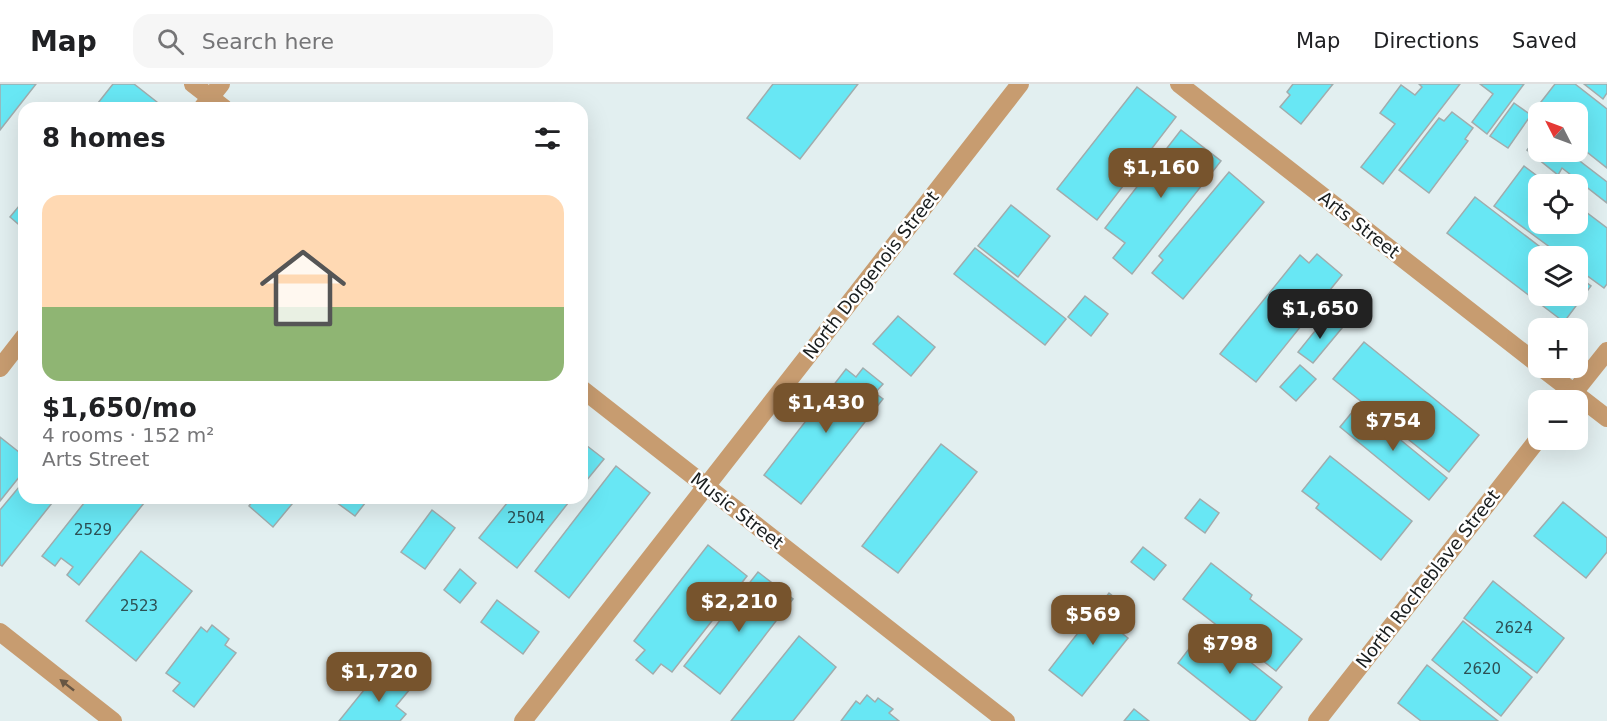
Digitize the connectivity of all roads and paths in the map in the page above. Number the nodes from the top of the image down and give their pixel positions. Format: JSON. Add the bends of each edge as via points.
{"nodes":[{"id":1,"x":194,"y":84,"type":"edge"},
{"id":2,"x":1020,"y":84,"type":"edge"},
{"id":3,"x":1179,"y":84,"type":"edge"},
{"id":4,"x":214,"y":99,"type":"edge"},
{"id":5,"x":18,"y":345,"type":"edge"},
{"id":6,"x":1607,"y":351,"type":"edge"},
{"id":7,"x":1528,"y":357,"type":"edge"},
{"id":8,"x":0,"y":368,"type":"edge"},
{"id":9,"x":1552,"y":378,"type":"edge"},
{"id":10,"x":1564,"y":390,"type":"edge"},
{"id":11,"x":1576,"y":390,"type":"edge"},
{"id":12,"x":588,"y":394,"type":"edge"},
{"id":13,"x":1588,"y":407,"type":"edge"},
{"id":14,"x":1607,"y":418,"type":"edge"},
{"id":15,"x":1530,"y":450,"type":"edge"},
{"id":16,"x":706,"y":486,"type":"junction"},
{"id":17,"x":0,"y":632,"type":"edge"},
{"id":18,"x":113,"y":721,"type":"edge"},
{"id":19,"x":523,"y":721,"type":"edge"},
{"id":20,"x":1006,"y":721,"type":"edge"},
{"id":21,"x":1317,"y":721,"type":"edge"}],
"edges":[{"from":1,"to":4,"type":"street"},
{"from":2,"to":16,"type":"street","name":"North Dorgenois Street"},
{"from":3,"to":7,"type":"street","name":"Arts Street"},
{"from":5,"to":8,"type":"street"},
{"from":6,"to":11,"type":"street"},
{"from":9,"to":10,"type":"street","name":"Arts Street"},
{"from":12,"to":16,"type":"street","name":"Music Street"},
{"from":13,"to":14,"type":"street","name":"Arts Street"},
{"from":15,"to":21,"type":"street","name":"North Rocheblave Street"},
{"from":16,"to":19,"type":"street","name":"North Dorgenois Street"},
{"from":16,"to":20,"type":"street","name":"Music Street"},
{"from":18,"to":17,"type":"street","one_way":true}]}
